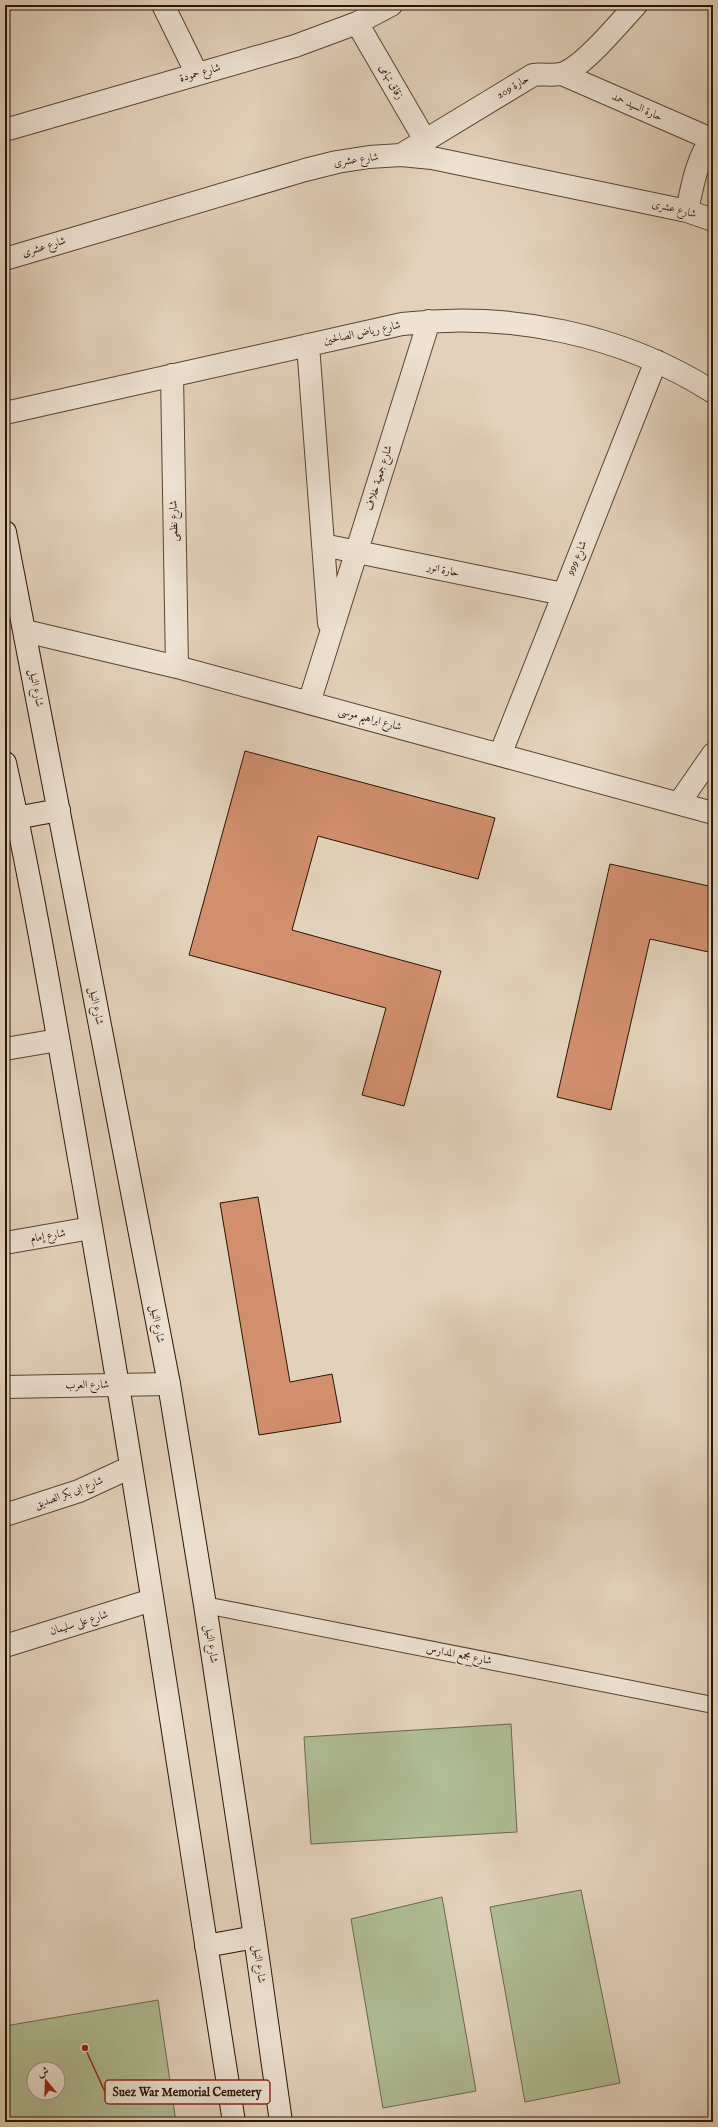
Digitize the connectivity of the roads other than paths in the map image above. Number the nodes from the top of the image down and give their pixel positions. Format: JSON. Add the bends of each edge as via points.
{"nodes":[{"id":1,"x":162,"y":5,"type":"edge"},
{"id":2,"x":391,"y":5,"type":"edge"},
{"id":3,"x":636,"y":5,"type":"edge"},
{"id":4,"x":357,"y":23,"type":"junction"},
{"id":5,"x":196,"y":74,"type":"junction"},
{"id":6,"x":562,"y":74,"type":"junction"},
{"id":7,"x":5,"y":130,"type":"edge"},
{"id":8,"x":712,"y":138,"type":"edge"},
{"id":9,"x":425,"y":140,"type":"junction"},
{"id":10,"x":401,"y":156,"type":"junction"},
{"id":11,"x":687,"y":211,"type":"junction"},
{"id":12,"x":713,"y":220,"type":"edge"},
{"id":13,"x":5,"y":259,"type":"edge"},
{"id":14,"x":429,"y":321,"type":"junction"},
{"id":15,"x":308,"y":345,"type":"junction"},
{"id":16,"x":656,"y":362,"type":"junction"},
{"id":17,"x":172,"y":375,"type":"junction"},
{"id":18,"x":713,"y":392,"type":"edge"},
{"id":19,"x":5,"y":413,"type":"edge"},
{"id":20,"x":5,"y":532,"type":"edge"},
{"id":21,"x":323,"y":545,"type":"junction"},
{"id":22,"x":356,"y":552,"type":"junction"},
{"id":23,"x":563,"y":594,"type":"junction"},
{"id":24,"x":25,"y":631,"type":"junction"},
{"id":25,"x":330,"y":636,"type":"junction"},
{"id":26,"x":177,"y":667,"type":"junction"},
{"id":27,"x":309,"y":703,"type":"junction"},
{"id":28,"x":713,"y":754,"type":"edge"},
{"id":29,"x":500,"y":755,"type":"junction"},
{"id":30,"x":5,"y":763,"type":"edge"},
{"id":31,"x":678,"y":803,"type":"junction"},
{"id":32,"x":59,"y":810,"type":"junction"},
{"id":33,"x":713,"y":813,"type":"edge"},
{"id":34,"x":11,"y":819,"type":"edge"},
{"id":35,"x":58,"y":1040,"type":"junction"},
{"id":36,"x":5,"y":1049,"type":"edge"},
{"id":37,"x":91,"y":1228,"type":"junction"},
{"id":38,"x":5,"y":1243,"type":"edge"},
{"id":39,"x":119,"y":1384,"type":"junction"},
{"id":40,"x":168,"y":1384,"type":"junction"},
{"id":41,"x":5,"y":1387,"type":"edge"},
{"id":42,"x":131,"y":1468,"type":"junction"},
{"id":43,"x":5,"y":1515,"type":"edge"},
{"id":44,"x":152,"y":1600,"type":"junction"},
{"id":45,"x":205,"y":1605,"type":"junction"},
{"id":46,"x":5,"y":1646,"type":"edge"},
{"id":47,"x":713,"y":1705,"type":"edge"},
{"id":48,"x":255,"y":1937,"type":"junction"},
{"id":49,"x":206,"y":1946,"type":"junction"},
{"id":50,"x":234,"y":2122,"type":"edge"},
{"id":51,"x":281,"y":2122,"type":"edge"}],
"edges":[{"from":1,"to":5,"type":"street"},
{"from":2,"to":4,"type":"street","name":"شارع حمودة"},
{"from":3,"to":6,"type":"street","via":[[578,65]]},
{"from":4,"to":5,"type":"street","name":"شارع حمودة","via":[[295,46]]},
{"from":4,"to":9,"type":"street","name":"زقاق تهامى"},
{"from":5,"to":7,"type":"street","name":"شارع حمودة"},
{"from":6,"to":8,"type":"street","name":"حارة السيد حمد"},
{"from":6,"to":9,"type":"street","name":"حارة 209","via":[[541,73],[533,76]]},
{"from":8,"to":11,"type":"street","via":[[692,185]]},
{"from":9,"to":10,"type":"street","name":"حارة 209"},
{"from":10,"to":11,"type":"street","name":"شارع عشرى","via":[[462,162]]},
{"from":10,"to":13,"type":"street","name":"شارع عشرى","via":[[363,158],[305,170]]},
{"from":11,"to":12,"type":"street","name":"شارع عشرى"},
{"from":14,"to":15,"type":"street","name":"شارع رياض الصالحين","via":[[402,324]]},
{"from":14,"to":16,"type":"street","name":"شارع رياض الصالحين","via":[[464,319],[548,329],[610,344]]},
{"from":14,"to":22,"type":"street","name":"شارع جمعية خلاف"},
{"from":15,"to":17,"type":"street","name":"شارع رياض الصالحين"},
{"from":15,"to":21,"type":"street","name":"شارع جمعية خلاف"},
{"from":16,"to":18,"type":"street","name":"شارع رياض الصالحين"},
{"from":16,"to":23,"type":"street","name":"شارع 999"},
{"from":17,"to":19,"type":"street","name":"شارع رياض الصالحين"},
{"from":17,"to":26,"type":"street","name":"شارع نظمى"},
{"from":20,"to":24,"type":"street","name":"شارع النيل"},
{"from":21,"to":22,"type":"street","name":"حارة انور"},
{"from":21,"to":25,"type":"street","name":"شارع جمعية خلاف"},
{"from":22,"to":23,"type":"street","name":"حارة انور"},
{"from":22,"to":25,"type":"street","name":"شارع جمعية خلاف"},
{"from":23,"to":29,"type":"street","name":"شارع 999"},
{"from":24,"to":26,"type":"street","name":"شارع ابراهيم موسى"},
{"from":24,"to":32,"type":"street","name":"شارع النيل"},
{"from":25,"to":27,"type":"street","name":"شارع جمعية خلاف"},
{"from":26,"to":27,"type":"street","name":"شارع ابراهيم موسى"},
{"from":27,"to":29,"type":"street","name":"شارع ابراهيم موسى"},
{"from":28,"to":31,"type":"street"},
{"from":29,"to":31,"type":"street","name":"شارع ابراهيم موسى"},
{"from":30,"to":34,"type":"street"},
{"from":31,"to":33,"type":"street","name":"شارع ابراهيم موسى"},
{"from":32,"to":34,"type":"street"},
{"from":32,"to":40,"type":"street","name":"شارع النيل"},
{"from":34,"to":35,"type":"street"},
{"from":35,"to":36,"type":"street"},
{"from":35,"to":37,"type":"street"},
{"from":37,"to":38,"type":"street","name":"شارع إمام"},
{"from":37,"to":39,"type":"street"},
{"from":39,"to":40,"type":"street","name":"شارع العرب"},
{"from":39,"to":41,"type":"street","name":"شارع العرب"},
{"from":39,"to":42,"type":"street"},
{"from":40,"to":45,"type":"street","name":"شارع النيل"},
{"from":42,"to":43,"type":"street","name":"شارع ابى بكر الصديق","via":[[79,1491]]},
{"from":42,"to":44,"type":"street"},
{"from":44,"to":46,"type":"street","name":"شارع على سليمان"},
{"from":44,"to":49,"type":"street"},
{"from":45,"to":47,"type":"lane","name":"شارع مجمع المدارس"},
{"from":45,"to":48,"type":"street","name":"شارع النيل"},
{"from":48,"to":49,"type":"street"},
{"from":48,"to":51,"type":"street","name":"شارع النيل"},
{"from":49,"to":50,"type":"street"}]}
